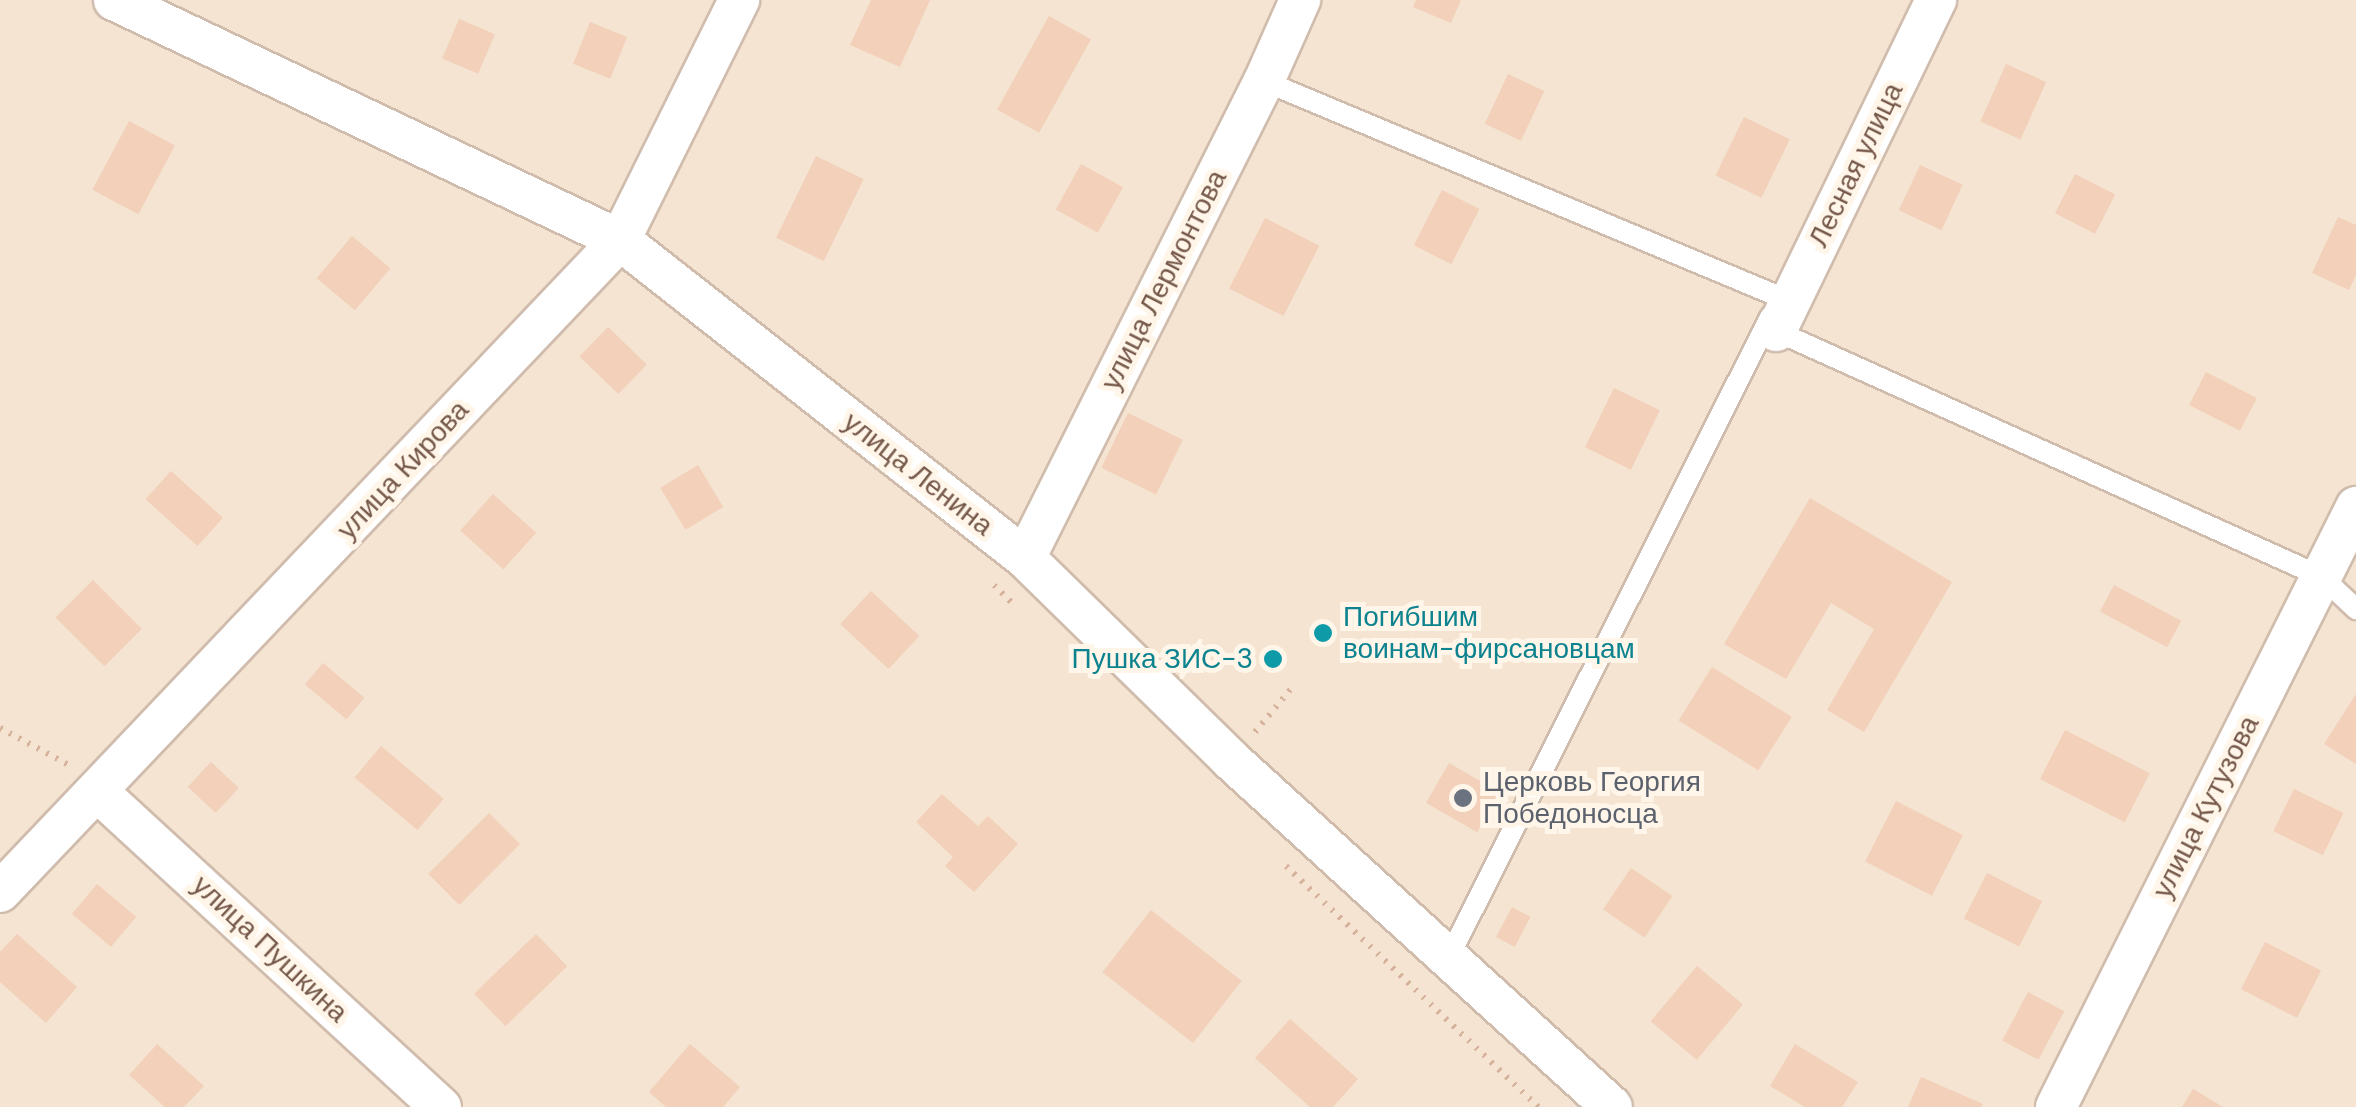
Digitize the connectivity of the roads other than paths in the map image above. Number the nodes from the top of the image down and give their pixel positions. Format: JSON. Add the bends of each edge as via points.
{"nodes":[{"id":1,"x":114,"y":0,"type":"edge"},
{"id":2,"x":739,"y":0,"type":"edge"},
{"id":3,"x":1300,"y":0,"type":"edge"},
{"id":4,"x":1936,"y":0,"type":"edge"},
{"id":5,"x":1264,"y":82,"type":"junction"},
{"id":6,"x":620,"y":240,"type":"junction"},
{"id":7,"x":1778,"y":314,"type":"junction"},
{"id":8,"x":2356,"y":508,"type":"edge"},
{"id":9,"x":1025,"y":558,"type":"junction"},
{"id":10,"x":2322,"y":577,"type":"junction"},
{"id":11,"x":2356,"y":608,"type":"edge"},
{"id":12,"x":98,"y":792,"type":"junction"},
{"id":13,"x":0,"y":892,"type":"edge"},
{"id":14,"x":1448,"y":959,"type":"junction"},
{"id":15,"x":1593,"y":1101,"type":"edge"},
{"id":16,"x":441,"y":1107,"type":"edge"},
{"id":17,"x":2056,"y":1107,"type":"edge"}],
"edges":[{"from":1,"to":6,"type":"street","name":"улица Ленина"},
{"from":2,"to":6,"type":"street","name":"улица Кирова"},
{"from":3,"to":5,"type":"street","name":"улица Лермонтова"},
{"from":4,"to":7,"type":"street","name":"Лесная улица"},
{"from":5,"to":7,"type":"lane"},
{"from":5,"to":9,"type":"street","name":"улица Лермонтова"},
{"from":6,"to":9,"type":"street","name":"улица Ленина"},
{"from":6,"to":12,"type":"street","name":"улица Кирова"},
{"from":7,"to":10,"type":"lane"},
{"from":7,"to":14,"type":"lane"},
{"from":8,"to":10,"type":"street","name":"улица Кутузова"},
{"from":9,"to":14,"type":"street","name":"улица Ленина"},
{"from":10,"to":11,"type":"lane"},
{"from":10,"to":17,"type":"street","name":"улица Кутузова"},
{"from":12,"to":13,"type":"street","name":"улица Кирова"},
{"from":12,"to":16,"type":"street","name":"улица Пушкина"},
{"from":14,"to":15,"type":"street","name":"улица Ленина"}]}
